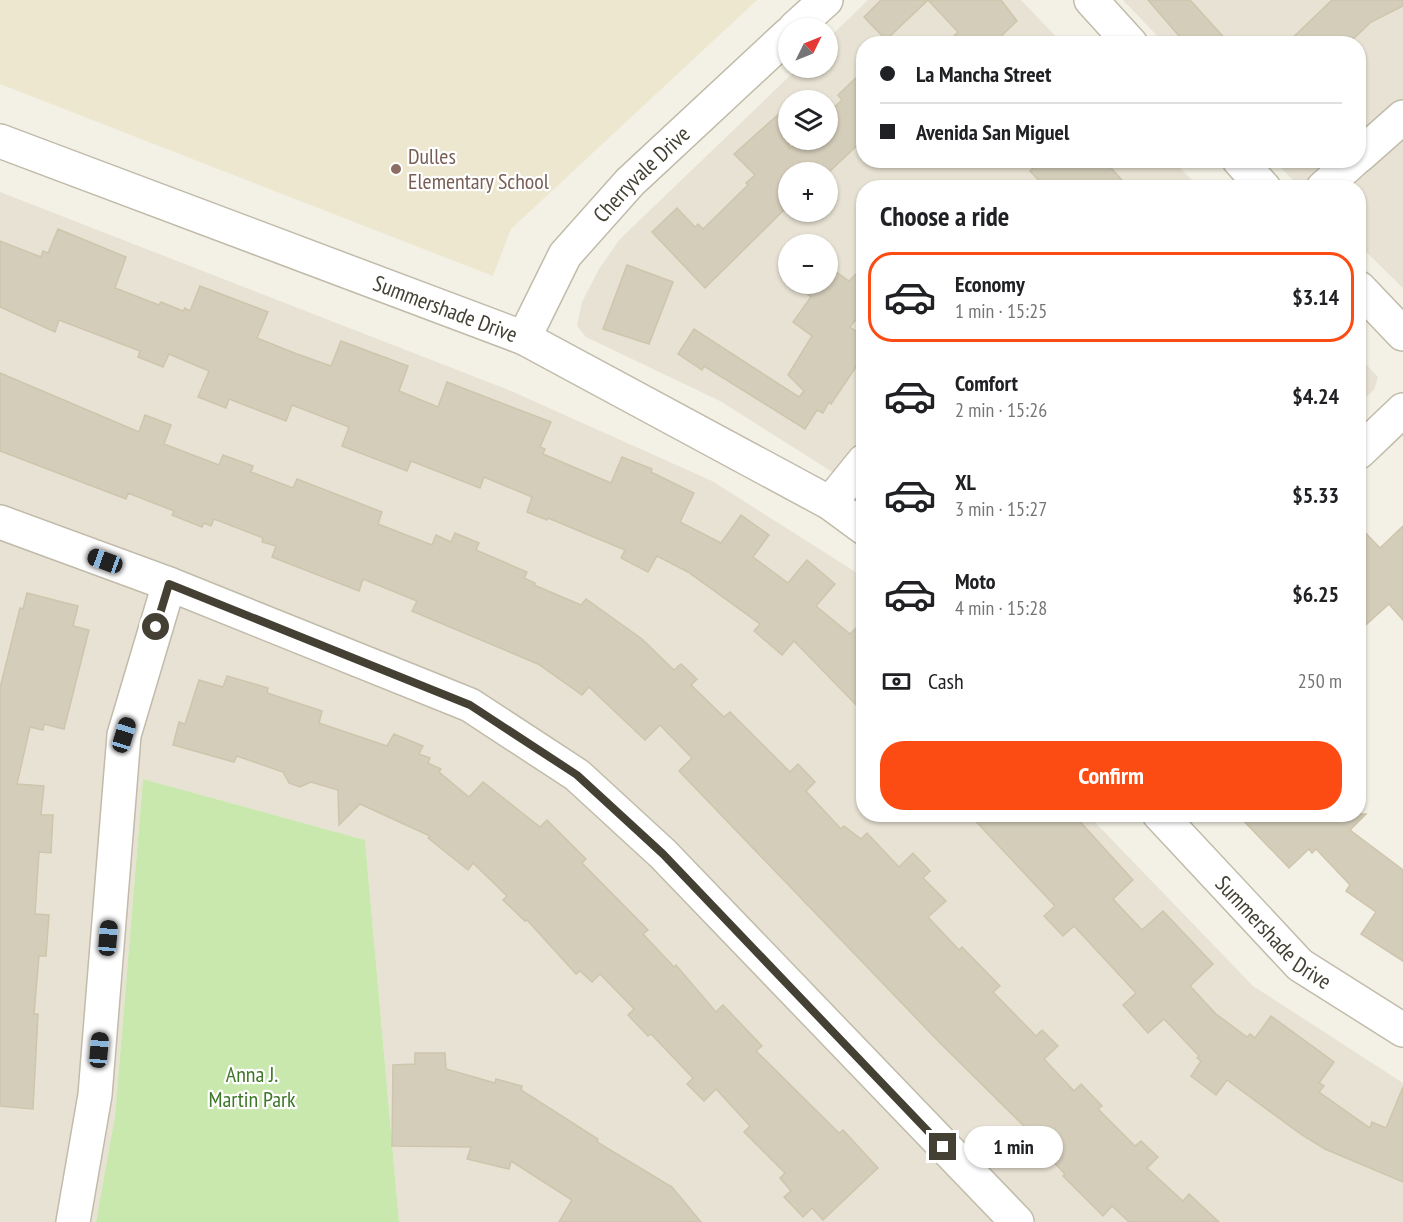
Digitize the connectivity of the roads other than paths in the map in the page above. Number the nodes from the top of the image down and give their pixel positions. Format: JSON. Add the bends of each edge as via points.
{"nodes":[{"id":1,"x":826,"y":0,"type":"edge"},
{"id":2,"x":1090,"y":0,"type":"edge"},
{"id":3,"x":806,"y":18,"type":"edge"},
{"id":4,"x":1124,"y":36,"type":"edge"},
{"id":5,"x":778,"y":44,"type":"edge"},
{"id":6,"x":1403,"y":117,"type":"edge"},
{"id":7,"x":0,"y":141,"type":"edge"},
{"id":8,"x":1366,"y":150,"type":"edge"},
{"id":9,"x":1246,"y":168,"type":"edge"},
{"id":10,"x":1344,"y":168,"type":"edge"},
{"id":11,"x":1257,"y":180,"type":"edge"},
{"id":12,"x":1332,"y":180,"type":"edge"},
{"id":13,"x":1366,"y":295,"type":"edge"},
{"id":14,"x":1403,"y":334,"type":"edge"},
{"id":15,"x":524,"y":338,"type":"junction"},
{"id":16,"x":1403,"y":410,"type":"edge"},
{"id":17,"x":1366,"y":445,"type":"edge"},
{"id":18,"x":856,"y":471,"type":"edge"},
{"id":19,"x":830,"y":503,"type":"junction"},
{"id":20,"x":0,"y":522,"type":"edge"},
{"id":21,"x":856,"y":522,"type":"edge"},
{"id":22,"x":169,"y":584,"type":"junction"},
{"id":23,"x":1166,"y":822,"type":"edge"},
{"id":24,"x":1403,"y":1030,"type":"edge"},
{"id":25,"x":73,"y":1222,"type":"edge"},
{"id":26,"x":1017,"y":1222,"type":"edge"}],
"edges":[{"from":1,"to":3,"type":"street"},
{"from":2,"to":4,"type":"street"},
{"from":5,"to":15,"type":"street","name":"Cherryvale Drive","via":[[630,182],[565,255]]},
{"from":6,"to":8,"type":"street"},
{"from":7,"to":15,"type":"street","name":"Summershade Drive"},
{"from":9,"to":11,"type":"street"},
{"from":10,"to":12,"type":"street"},
{"from":13,"to":14,"type":"street"},
{"from":15,"to":19,"type":"street","name":"Summershade Drive"},
{"from":16,"to":17,"type":"street"},
{"from":18,"to":19,"type":"street"},
{"from":19,"to":21,"type":"street","name":"Summershade Drive"},
{"from":20,"to":22,"type":"street"},
{"from":22,"to":25,"type":"street","via":[[124,735],[96,1095]]},
{"from":22,"to":26,"type":"street","via":[[470,705],[577,775],[663,854]]},
{"from":23,"to":24,"type":"street","name":"Summershade Drive","via":[[1300,965]]}]}
